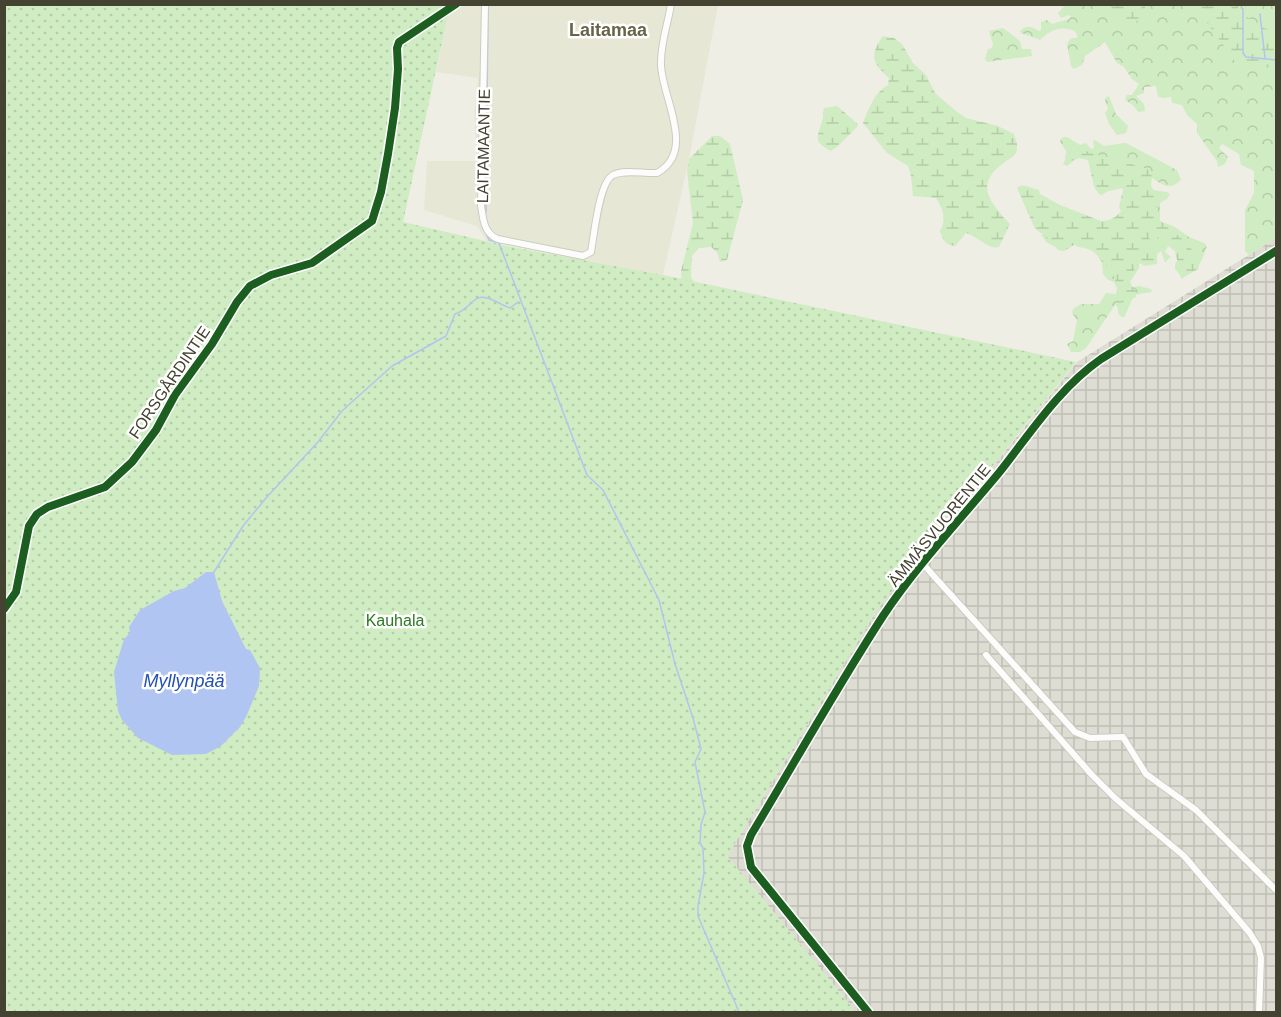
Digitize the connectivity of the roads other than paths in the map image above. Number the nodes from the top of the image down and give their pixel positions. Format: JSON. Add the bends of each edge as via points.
{"nodes":[{"id":1,"x":456,"y":4,"type":"edge"},
{"id":2,"x":485,"y":4,"type":"edge"},
{"id":3,"x":671,"y":4,"type":"edge"},
{"id":4,"x":1276,"y":251,"type":"edge"},
{"id":5,"x":922,"y":563,"type":"junction"},
{"id":6,"x":4,"y":609,"type":"edge"},
{"id":7,"x":986,"y":655,"type":"dead end"},
{"id":8,"x":1276,"y":890,"type":"edge"},
{"id":9,"x":868,"y":1012,"type":"edge"},
{"id":10,"x":1259,"y":1012,"type":"edge"}],
"edges":[{"from":1,"to":6,"type":"street","name":"FORSGÅRDINTIE","via":[[399,42],[395,108],[381,192],[372,221],[323,257],[263,279],[245,291],[132,462],[105,487],[37,514],[29,526],[16,592]]},
{"from":2,"to":3,"type":"street","name":"LAITAMAANTIE","via":[[481,205],[486,230],[498,239],[583,256],[591,252],[608,178],[622,172],[657,173],[671,160],[676,148],[661,63]]},
{"from":4,"to":5,"type":"street","name":"ÄMMÄSVUORENTIE","via":[[1080,374]]},
{"from":5,"to":8,"type":"street","via":[[1075,732],[1090,738],[1123,737],[1146,774],[1196,810]]},
{"from":5,"to":9,"type":"street","name":"ÄMMÄSVUORENTIE","via":[[884,615],[747,846],[750,867]]},
{"from":7,"to":10,"type":"street","via":[[1092,775],[1184,856],[1249,932],[1261,958]]}]}
